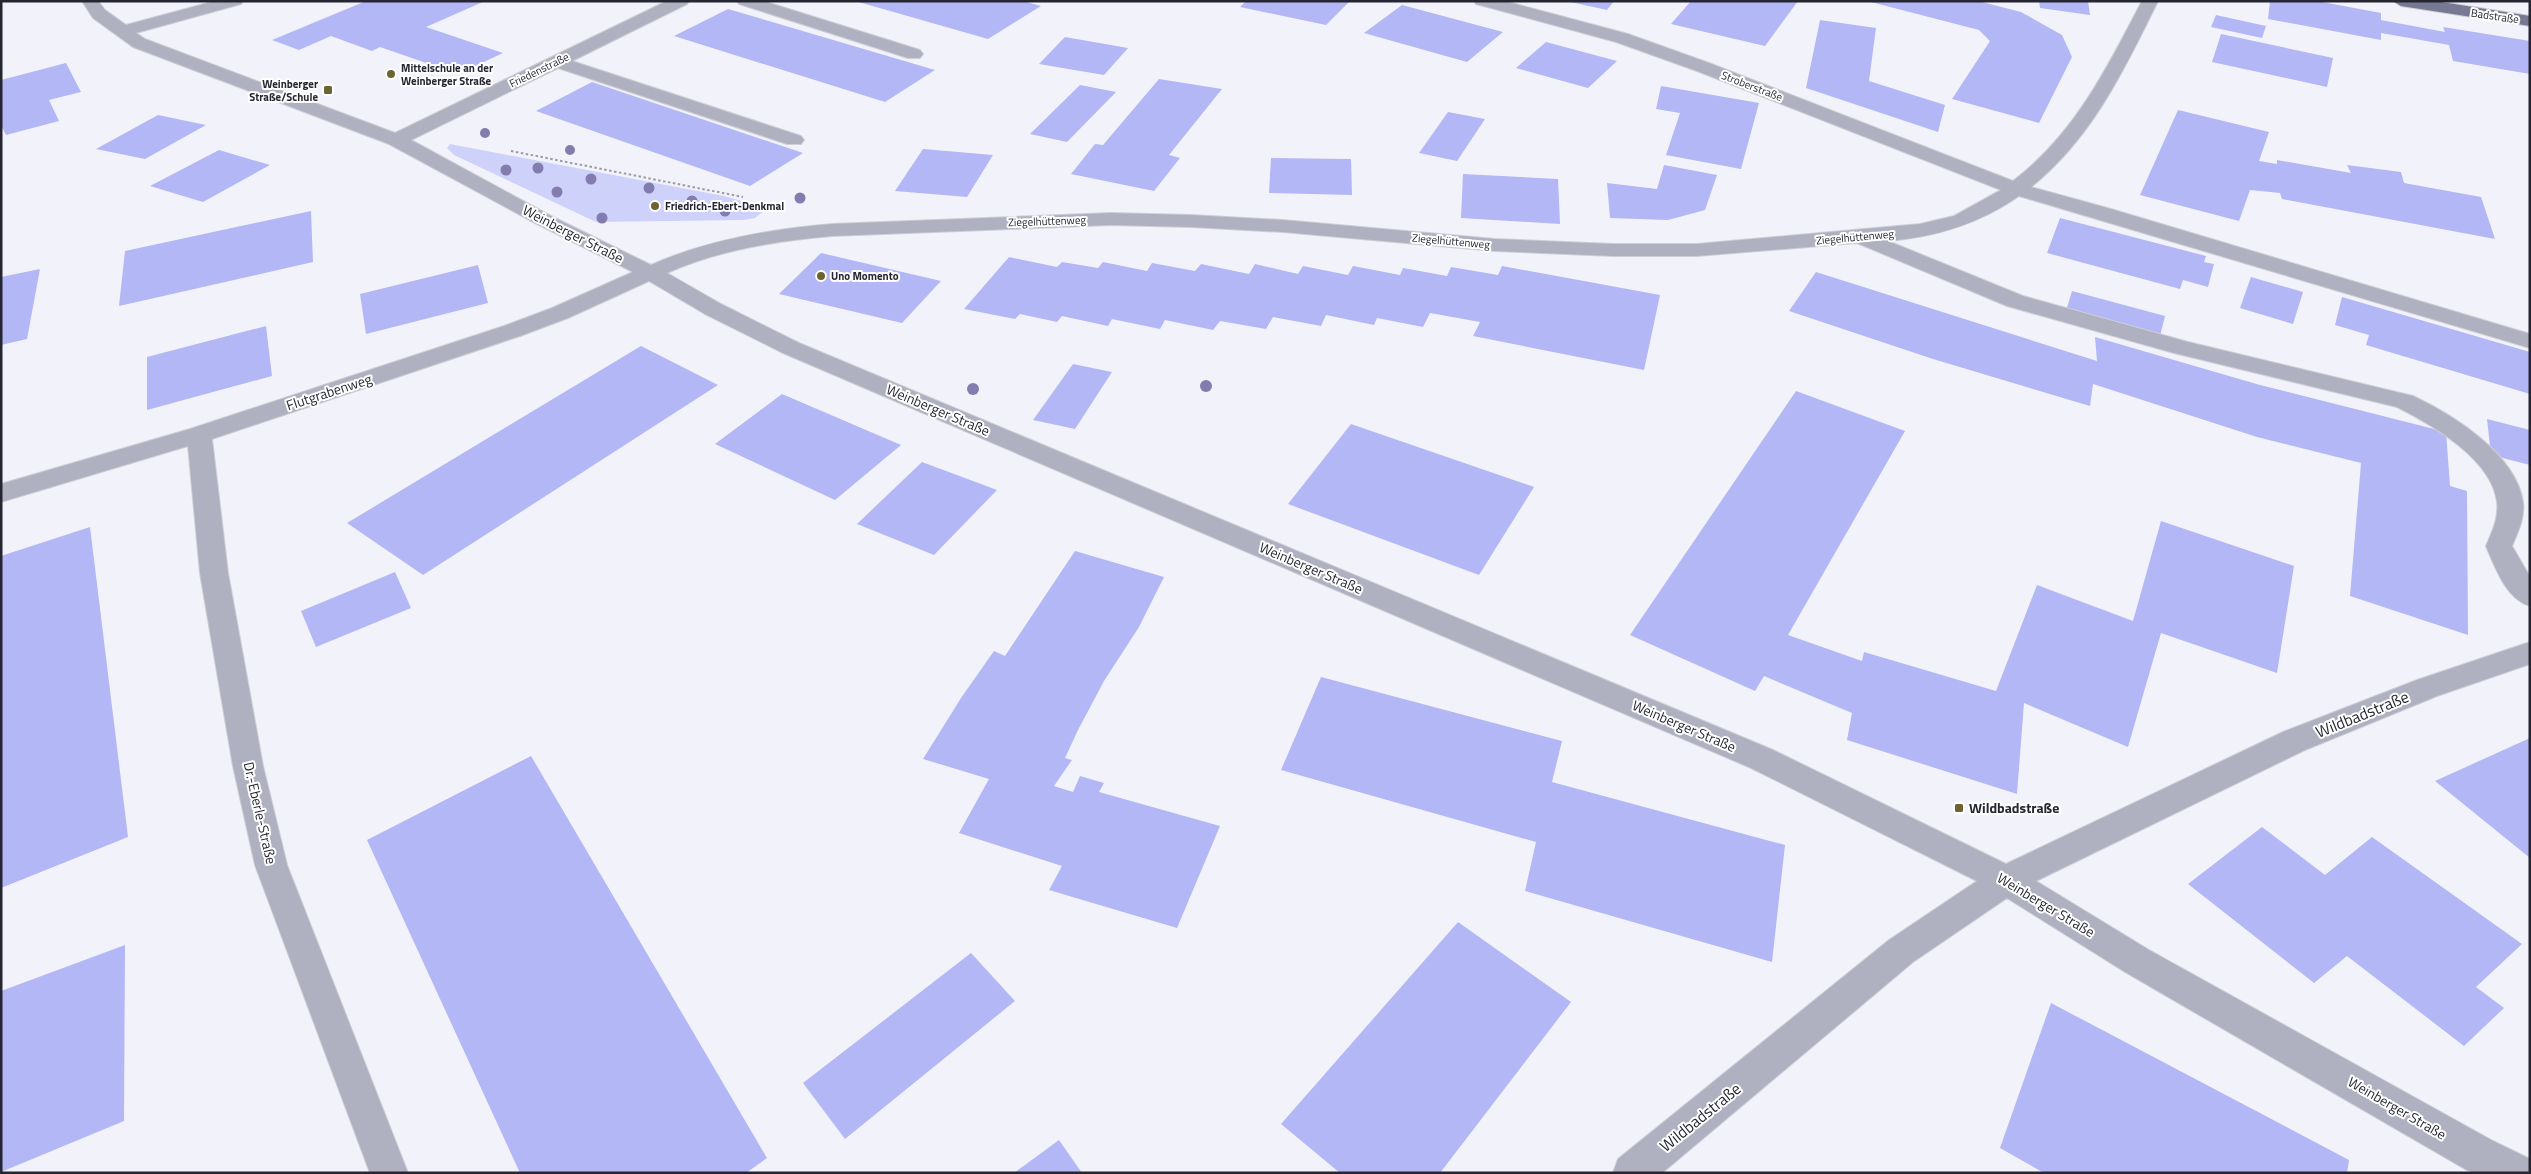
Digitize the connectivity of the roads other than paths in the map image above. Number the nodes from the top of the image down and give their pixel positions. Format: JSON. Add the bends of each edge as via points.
{"nodes":[{"id":1,"x":90,"y":1,"type":"edge"},
{"id":2,"x":235,"y":1,"type":"edge"},
{"id":3,"x":681,"y":1,"type":"edge"},
{"id":4,"x":745,"y":1,"type":"edge"},
{"id":5,"x":1482,"y":1,"type":"edge"},
{"id":6,"x":2150,"y":1,"type":"edge"},
{"id":7,"x":2401,"y":1,"type":"edge"},
{"id":8,"x":2530,"y":21,"type":"edge"},
{"id":9,"x":121,"y":32,"type":"junction"},
{"id":10,"x":914,"y":54,"type":"dead end"},
{"id":11,"x":557,"y":62,"type":"junction"},
{"id":12,"x":396,"y":140,"type":"junction"},
{"id":13,"x":794,"y":140,"type":"dead end"},
{"id":14,"x":2016,"y":189,"type":"junction"},
{"id":15,"x":1859,"y":237,"type":"junction"},
{"id":16,"x":649,"y":272,"type":"junction"},
{"id":17,"x":2530,"y":341,"type":"edge"},
{"id":18,"x":198,"y":435,"type":"junction"},
{"id":19,"x":1,"y":493,"type":"edge"},
{"id":20,"x":2530,"y":596,"type":"edge"},
{"id":21,"x":2530,"y":653,"type":"edge"},
{"id":22,"x":2006,"y":880,"type":"junction"},
{"id":23,"x":389,"y":1173,"type":"edge"},
{"id":24,"x":1632,"y":1173,"type":"edge"},
{"id":25,"x":2516,"y":1173,"type":"edge"}],
"edges":[{"from":1,"to":9,"type":"street","name":"Weinberger Straße","via":[[99,14]]},
{"from":2,"to":9,"type":"street"},
{"from":3,"to":11,"type":"street","name":"Friedenstraße"},
{"from":4,"to":10,"type":"street"},
{"from":5,"to":14,"type":"street","name":"Stroberstraße","via":[[1557,19],[1694,64]]},
{"from":6,"to":14,"type":"street","name":"Ziegelhüttenweg","via":[[2079,127]]},
{"from":7,"to":8,"type":"main road","name":"Badstraße"},
{"from":9,"to":12,"type":"street","name":"Weinberger Straße","via":[[170,56]]},
{"from":11,"to":12,"type":"street","name":"Friedenstraße"},
{"from":11,"to":13,"type":"street"},
{"from":12,"to":16,"type":"street","name":"Weinberger Straße","via":[[542,219]]},
{"from":14,"to":15,"type":"street","name":"Ziegelhüttenweg","via":[[1961,220],[1906,233]]},
{"from":14,"to":17,"type":"street","name":"Stroberstraße"},
{"from":15,"to":16,"type":"street","name":"Ziegelhüttenweg","via":[[1696,250],[1564,249],[1283,226],[1111,219],[787,234],[705,251]]},
{"from":15,"to":20,"type":"street","via":[[2015,301],[2182,348],[2406,401],[2428,411],[2452,427],[2497,471],[2509,497],[2510,520],[2499,546],[2512,575]]},
{"from":16,"to":18,"type":"street","name":"Flutgrabenweg","via":[[570,309],[512,331]]},
{"from":16,"to":22,"type":"street","name":"Weinberger Straße","via":[[791,348],[1762,759]]},
{"from":18,"to":19,"type":"street","name":"Flutgrabenweg"},
{"from":18,"to":23,"type":"street","name":"Dr.-Eberle-Straße","via":[[214,573],[248,766],[272,865]]},
{"from":21,"to":22,"type":"street","name":"Wildbadstraße","via":[[2428,688],[2294,742]]},
{"from":22,"to":24,"type":"street","name":"Wildbadstraße","via":[[1901,952]]},
{"from":22,"to":25,"type":"street","name":"Weinberger Straße","via":[[2137,961]]}]}
